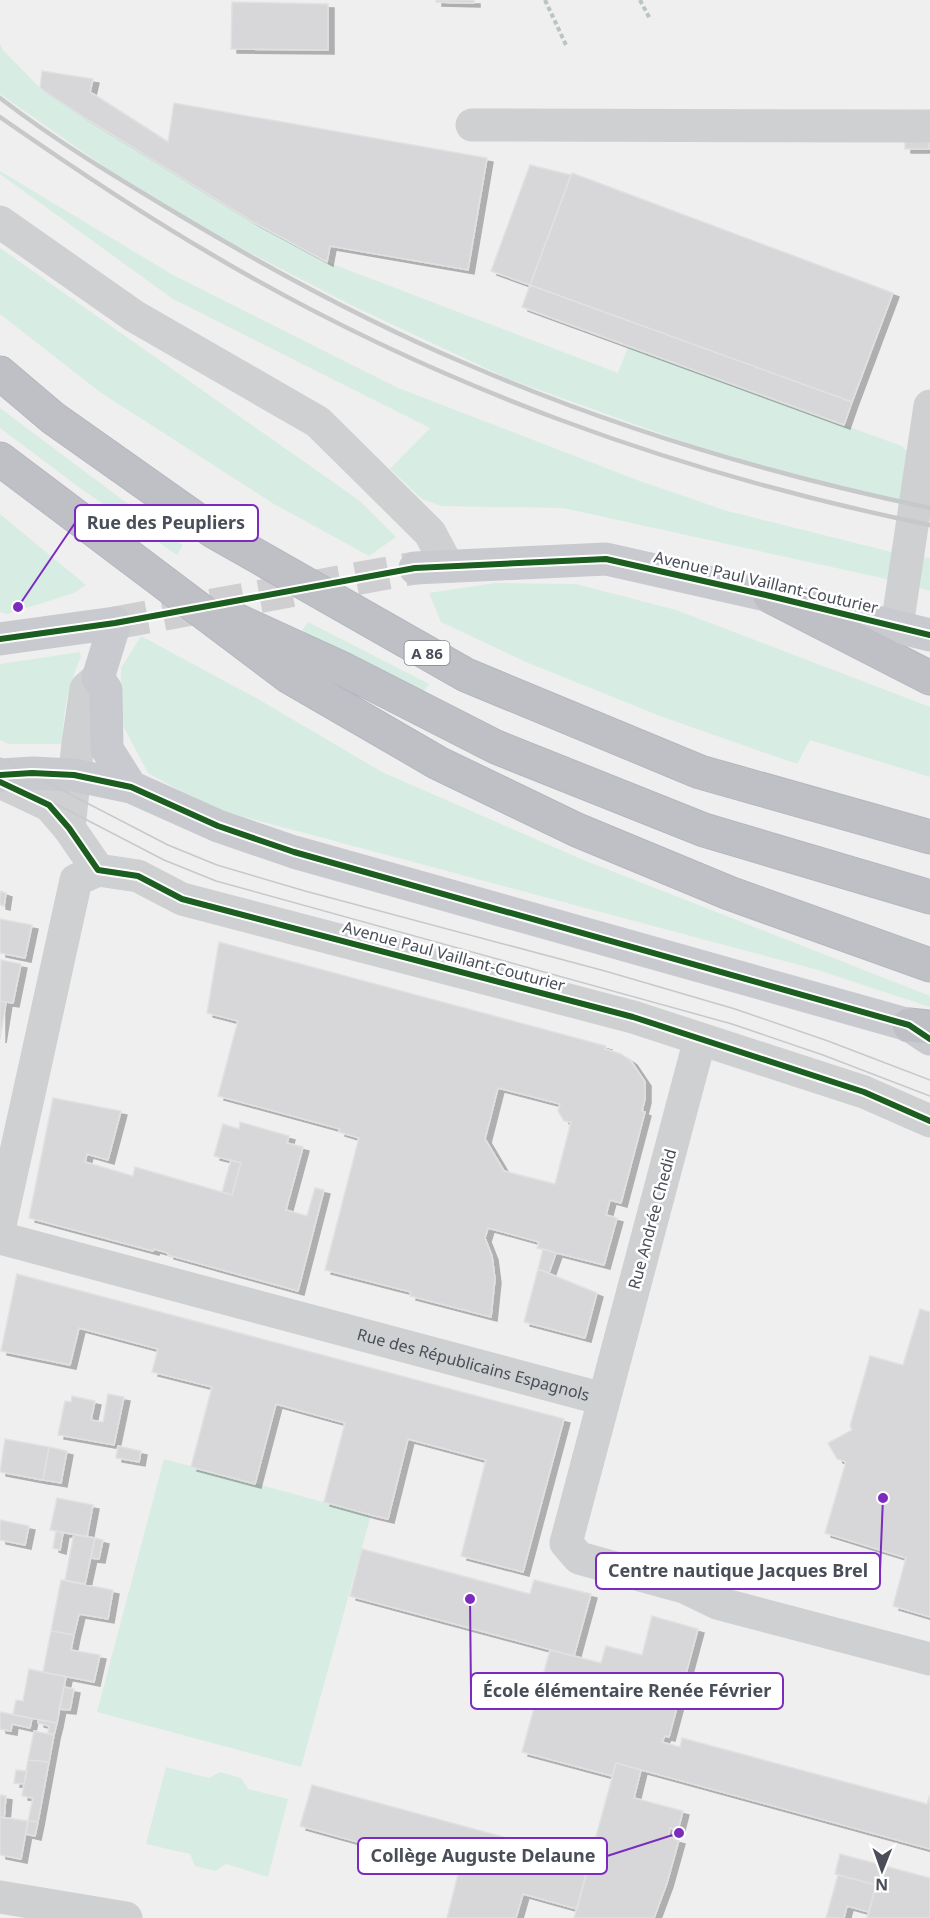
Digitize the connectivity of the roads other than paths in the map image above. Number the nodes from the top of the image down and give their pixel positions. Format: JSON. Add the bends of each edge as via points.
{"nodes":[{"id":1,"x":472,"y":125,"type":"dead end"},
{"id":2,"x":930,"y":126,"type":"edge"},
{"id":3,"x":0,"y":222,"type":"edge"},
{"id":4,"x":0,"y":374,"type":"edge"},
{"id":5,"x":930,"y":406,"type":"edge"},
{"id":6,"x":0,"y":459,"type":"edge"},
{"id":7,"x":447,"y":565,"type":"junction"},
{"id":8,"x":415,"y":568,"type":"tunnel mouth"},
{"id":9,"x":179,"y":594,"type":"junction"},
{"id":10,"x":770,"y":596,"type":"junction"},
{"id":11,"x":897,"y":626,"type":"junction"},
{"id":12,"x":930,"y":635,"type":"edge"},
{"id":13,"x":0,"y":639,"type":"edge"},
{"id":14,"x":98,"y":678,"type":"junction"},
{"id":15,"x":930,"y":678,"type":"edge"},
{"id":16,"x":0,"y":775,"type":"edge"},
{"id":17,"x":74,"y":775,"type":"junction"},
{"id":18,"x":0,"y":782,"type":"edge"},
{"id":19,"x":131,"y":787,"type":"junction"},
{"id":20,"x":69,"y":828,"type":"junction"},
{"id":21,"x":922,"y":834,"type":"edge"},
{"id":22,"x":98,"y":870,"type":"junction"},
{"id":23,"x":930,"y":897,"type":"edge"},
{"id":24,"x":930,"y":965,"type":"edge"},
{"id":25,"x":923,"y":1030,"type":"edge"},
{"id":26,"x":700,"y":1039,"type":"junction"},
{"id":27,"x":930,"y":1121,"type":"edge"},
{"id":28,"x":0,"y":1225,"type":"edge"},
{"id":29,"x":0,"y":1238,"type":"edge"},
{"id":30,"x":603,"y":1398,"type":"junction"},
{"id":31,"x":930,"y":1659,"type":"edge"},
{"id":32,"x":0,"y":1897,"type":"edge"},
{"id":33,"x":126,"y":1918,"type":"edge"}],
"edges":[{"from":1,"to":2,"type":"street"},
{"from":3,"to":7,"type":"street","via":[[134,316],[318,422],[430,533]]},
{"from":4,"to":21,"type":"highway","number":"A 86","via":[[53,418],[213,531],[466,675],[700,772]]},
{"from":5,"to":11,"type":"street"},
{"from":6,"to":9,"type":"highway"},
{"from":7,"to":8,"type":"main road","name":"Avenue Paul Vaillant-Couturier"},
{"from":7,"to":10,"type":"main road","name":"Avenue Paul Vaillant-Couturier","via":[[606,560]]},
{"from":9,"to":23,"type":"highway","via":[[345,670],[496,747],[704,830]]},
{"from":9,"to":24,"type":"highway","via":[[288,676],[438,763],[578,830],[729,893]]},
{"from":10,"to":11,"type":"main road","name":"Avenue Paul Vaillant-Couturier"},
{"from":10,"to":15,"type":"highway"},
{"from":11,"to":12,"type":"main road","name":"Avenue Paul Vaillant-Couturier"},
{"from":13,"to":14,"type":"main road","via":[[115,623]]},
{"from":14,"to":17,"type":"street","via":[[87,689]]},
{"from":14,"to":19,"type":"main road","via":[[106,690],[106,749]]},
{"from":16,"to":17,"type":"main road"},
{"from":17,"to":19,"type":"main road"},
{"from":17,"to":20,"type":"street"},
{"from":18,"to":20,"type":"street","via":[[49,805]]},
{"from":19,"to":25,"type":"main road","via":[[218,826],[294,852]]},
{"from":20,"to":22,"type":"street"},
{"from":22,"to":26,"type":"street","name":"Avenue Paul Vaillant-Couturier","via":[[138,876],[182,899],[633,1017]]},
{"from":22,"to":28,"type":"street","via":[[76,880]]},
{"from":26,"to":27,"type":"street","name":"Avenue Paul Vaillant-Couturier","via":[[864,1092]]},
{"from":26,"to":30,"type":"street","name":"Rue Andrée Chedid"},
{"from":29,"to":30,"type":"street","name":"Rue des Républicains Espagnols"},
{"from":30,"to":31,"type":"street","name":"Rue des Républicains Espagnols","via":[[566,1543],[579,1558],[684,1587],[717,1603]]},
{"from":32,"to":33,"type":"street"}]}
